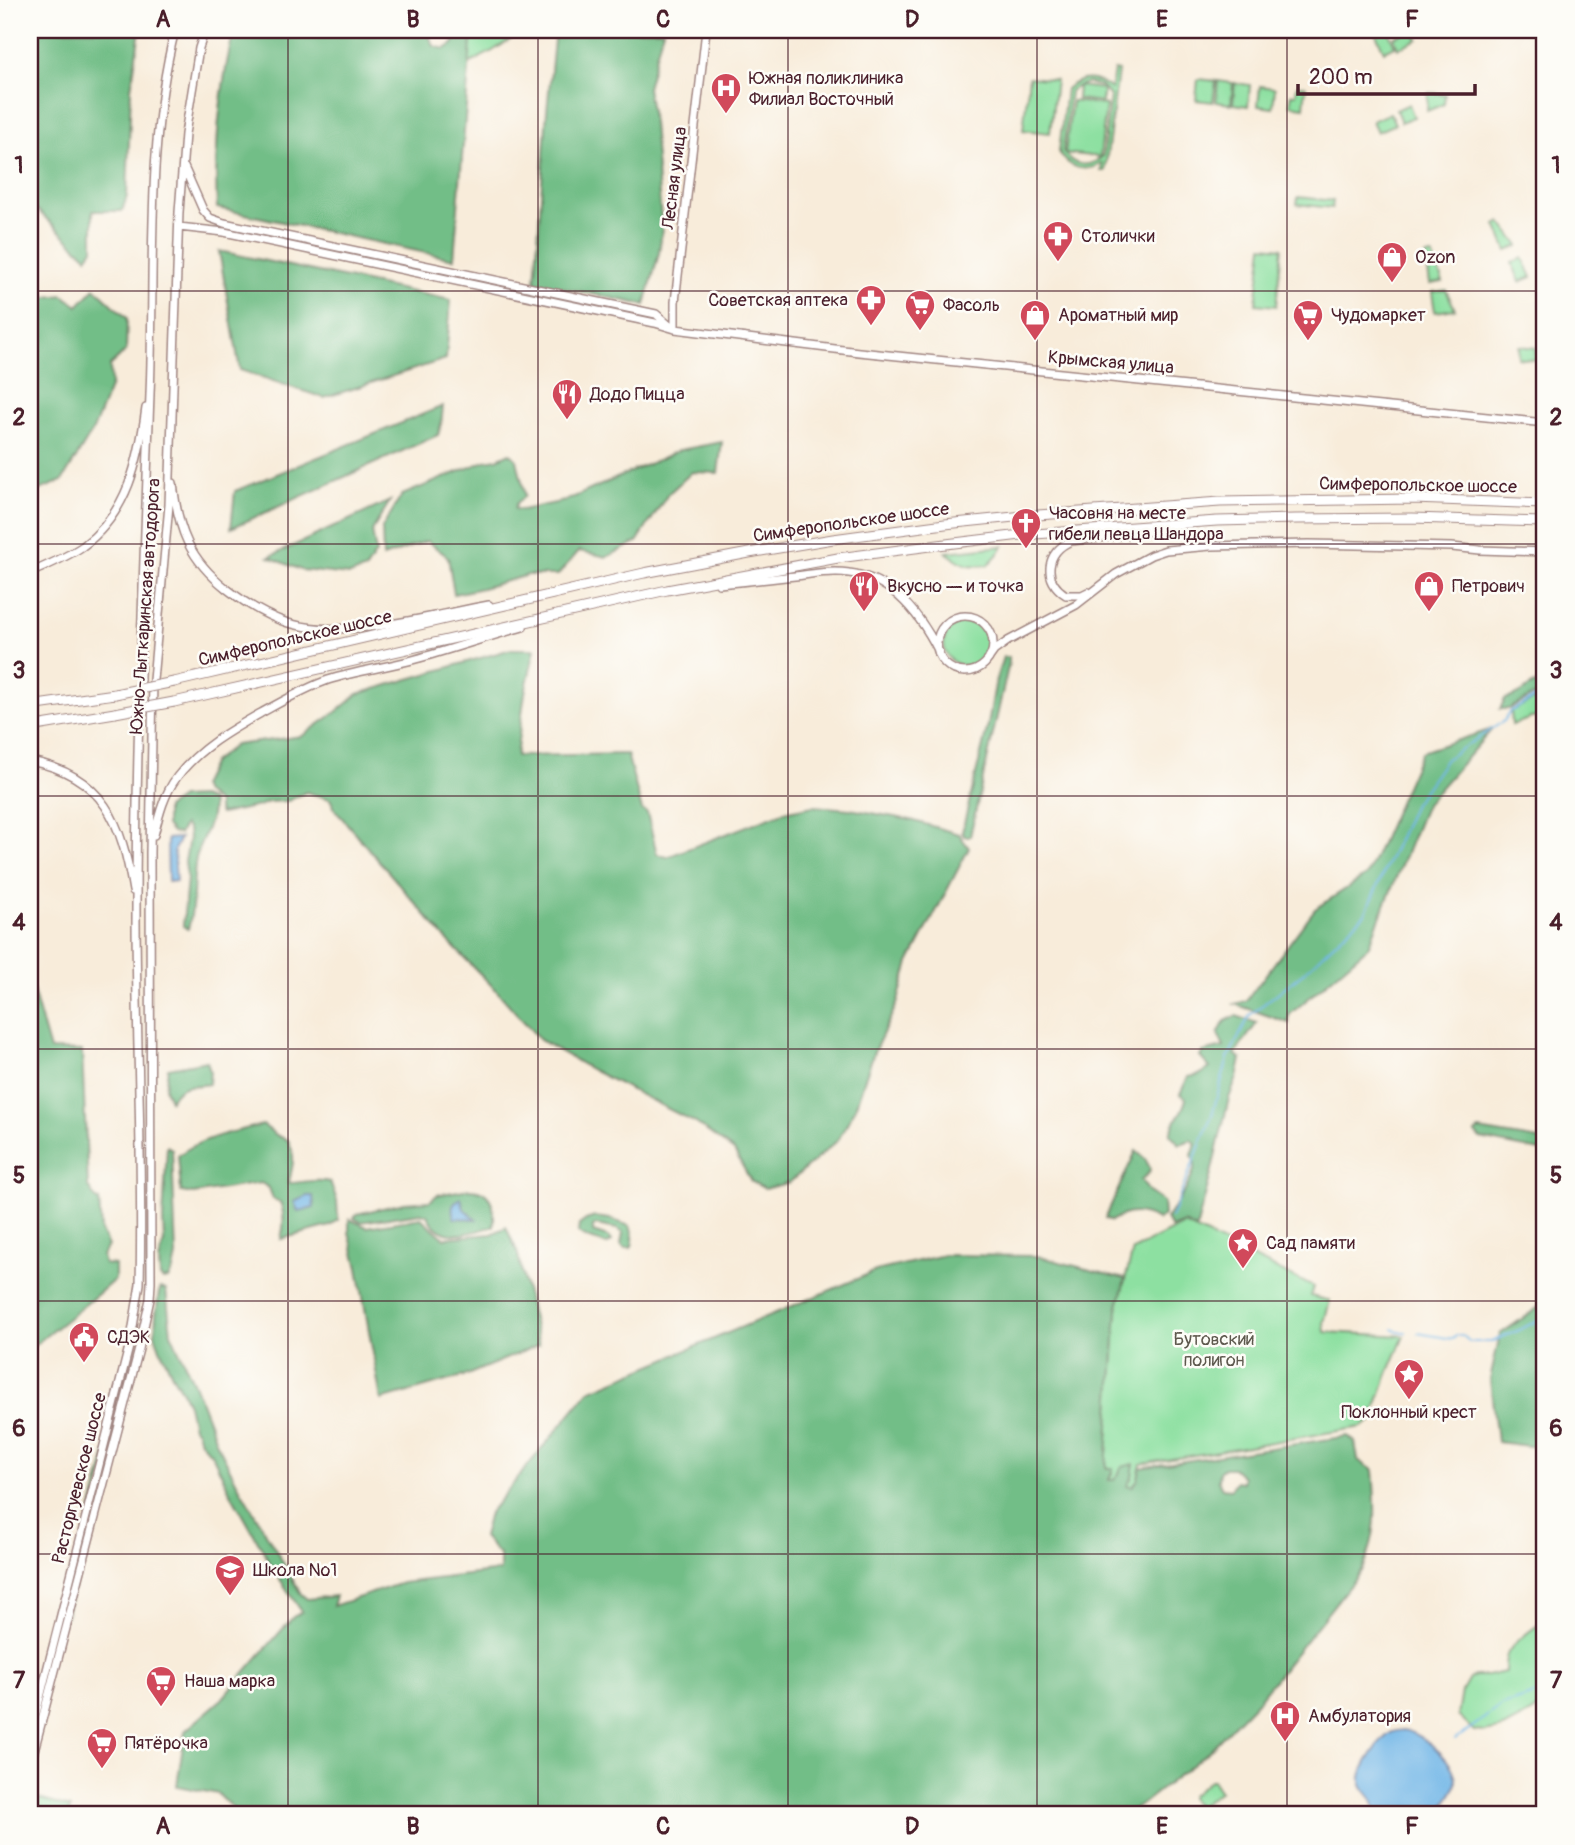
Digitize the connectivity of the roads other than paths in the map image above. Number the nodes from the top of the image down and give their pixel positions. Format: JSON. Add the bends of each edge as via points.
{"nodes":[{"id":1,"x":175,"y":30,"type":"edge"},
{"id":2,"x":205,"y":30,"type":"edge"},
{"id":3,"x":706,"y":30,"type":"edge"},
{"id":4,"x":183,"y":165,"type":"junction"},
{"id":5,"x":179,"y":227,"type":"junction"},
{"id":6,"x":675,"y":330,"type":"junction"},
{"id":7,"x":152,"y":358,"type":"junction"},
{"id":8,"x":1545,"y":423,"type":"edge"},
{"id":9,"x":171,"y":439,"type":"junction"},
{"id":10,"x":1545,"y":504,"type":"edge"},
{"id":11,"x":1199,"y":522,"type":"junction"},
{"id":12,"x":1545,"y":522,"type":"edge"},
{"id":13,"x":1545,"y":552,"type":"edge"},
{"id":14,"x":30,"y":573,"type":"edge"},
{"id":15,"x":590,"y":586,"type":"junction"},
{"id":16,"x":1102,"y":586,"type":"junction"},
{"id":17,"x":667,"y":590,"type":"junction"},
{"id":18,"x":590,"y":607,"type":"junction"},
{"id":19,"x":939,"y":652,"type":"junction"},
{"id":20,"x":989,"y":658,"type":"junction"},
{"id":21,"x":30,"y":706,"type":"edge"},
{"id":22,"x":30,"y":727,"type":"edge"},
{"id":23,"x":30,"y":761,"type":"edge"},
{"id":24,"x":150,"y":853,"type":"junction"},
{"id":25,"x":136,"y":912,"type":"junction"},
{"id":26,"x":140,"y":1225,"type":"joint"},
{"id":27,"x":152,"y":1228,"type":"joint"},
{"id":28,"x":30,"y":1737,"type":"edge"},
{"id":29,"x":30,"y":1766,"type":"edge"}],
"edges":[{"from":1,"to":7,"type":"main road","name":"Южно-Лыткаринская автодорога","via":[[159,128],[154,199]]},
{"from":2,"to":4,"type":"main road","name":"Южно-Лыткаринская автодорога"},
{"from":3,"to":6,"type":"main road","name":"Лесная улица"},
{"from":4,"to":5,"type":"main road","name":"Южно-Лыткаринская автодорога"},
{"from":4,"to":6,"type":"main road","via":[[209,218],[656,314]]},
{"from":5,"to":6,"type":"main road","name":"Крымская улица","via":[[224,232]]},
{"from":5,"to":9,"type":"main road","name":"Южно-Лыткаринская автодорога"},
{"from":6,"to":8,"type":"main road","name":"Крымская улица"},
{"from":7,"to":14,"type":"main road","via":[[142,436],[133,477],[120,505],[83,546]]},
{"from":7,"to":25,"type":"main road","name":"Южно-Лыткаринская автодорога"},
{"from":9,"to":15,"type":"main road","via":[[178,517],[188,545],[211,576],[236,596],[288,623],[355,628]]},
{"from":9,"to":24,"type":"main road","name":"Южно-Лыткаринская автодорога","via":[[153,680]]},
{"from":10,"to":15,"type":"highway","name":"Симферопольское шоссе","via":[[1293,499],[1024,516],[821,541]]},
{"from":11,"to":12,"type":"highway","name":"Симферопольское шоссе","via":[[1412,518]]},
{"from":11,"to":16,"type":"main road","via":[[1071,541],[1056,550],[1050,564],[1053,583],[1060,591],[1082,595]]},
{"from":11,"to":17,"type":"highway","name":"Симферопольское шоссе","via":[[946,544],[838,558]]},
{"from":13,"to":16,"type":"main road","via":[[1362,545],[1185,548],[1151,555]]},
{"from":15,"to":21,"type":"highway","name":"Симферопольское шоссе","bridge":true,"via":[[174,682]]},
{"from":16,"to":20,"type":"main road","via":[[1008,641]]},
{"from":17,"to":18,"type":"highway","name":"Симферопольское шоссе"},
{"from":17,"to":19,"type":"main road","via":[[851,573],[897,595],[929,631]]},
{"from":18,"to":22,"type":"highway","name":"Симферопольское шоссе","bridge":true,"via":[[174,702]]},
{"from":18,"to":24,"type":"main road","via":[[328,680],[293,695],[211,744],[177,776],[159,814]]},
{"from":19,"to":20,"type":"main road","via":[[948,665],[962,671],[977,669]]},
{"from":19,"to":20,"type":"main road","via":[[939,636],[946,623],[967,616],[981,621],[991,633]]},
{"from":23,"to":25,"type":"main road","via":[[72,775],[92,789],[107,808],[128,862]]},
{"from":24,"to":27,"type":"main road","name":"Южно-Лыткаринская автодорога"},
{"from":25,"to":26,"type":"main road","name":"Южно-Лыткаринская автодорога"},
{"from":26,"to":28,"type":"main road","name":"Расторгуевское шоссе","via":[[141,1284],[131,1339]]},
{"from":27,"to":29,"type":"main road","name":"Расторгуевское шоссе","via":[[150,1299],[139,1349]]}]}
